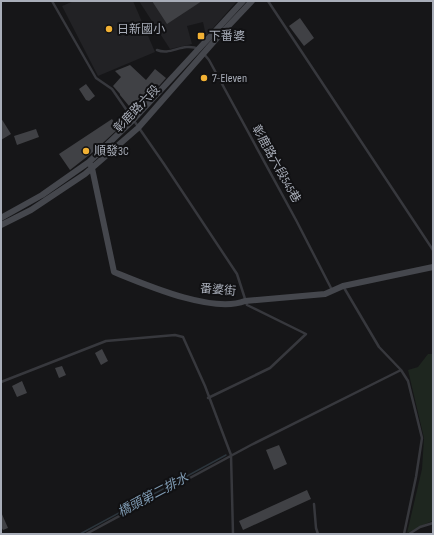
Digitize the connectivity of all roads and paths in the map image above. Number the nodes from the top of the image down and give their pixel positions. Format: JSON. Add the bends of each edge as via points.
{"nodes":[{"id":1,"x":52,"y":1,"type":"edge"},
{"id":2,"x":243,"y":1,"type":"edge"},
{"id":3,"x":252,"y":1,"type":"edge"},
{"id":4,"x":268,"y":1,"type":"edge"},
{"id":5,"x":198,"y":49,"type":"junction"},
{"id":6,"x":157,"y":50,"type":"dead end"},
{"id":7,"x":204,"y":54,"type":"junction"},
{"id":8,"x":133,"y":120,"type":"junction"},
{"id":9,"x":138,"y":128,"type":"junction"},
{"id":10,"x":91,"y":165,"type":"junction"},
{"id":11,"x":1,"y":218,"type":"edge"},
{"id":12,"x":1,"y":225,"type":"edge"},
{"id":13,"x":433,"y":250,"type":"edge"},
{"id":14,"x":433,"y":267,"type":"edge"},
{"id":15,"x":343,"y":286,"type":"junction"},
{"id":16,"x":333,"y":290,"type":"junction"},
{"id":17,"x":245,"y":302,"type":"junction"},
{"id":18,"x":401,"y":370,"type":"junction"},
{"id":19,"x":1,"y":382,"type":"edge"},
{"id":20,"x":208,"y":398,"type":"junction"},
{"id":21,"x":231,"y":455,"type":"junction"},
{"id":22,"x":314,"y":504,"type":"dead end"},
{"id":23,"x":433,"y":523,"type":"edge"},
{"id":24,"x":86,"y":534,"type":"edge"},
{"id":25,"x":233,"y":534,"type":"edge"},
{"id":26,"x":318,"y":534,"type":"edge"},
{"id":27,"x":404,"y":534,"type":"edge"},
{"id":28,"x":409,"y":534,"type":"edge"}],
"edges":[{"from":1,"to":8,"type":"lane","via":[[96,78],[112,89]]},
{"from":2,"to":5,"type":"main road","name":"彰鹿路六段"},
{"from":3,"to":7,"type":"main road","name":"彰鹿路六段"},
{"from":4,"to":13,"type":"lane"},
{"from":5,"to":6,"type":"lane","via":[[190,46],[162,52]]},
{"from":5,"to":7,"type":"lane","name":"彰鹿路六段545巷"},
{"from":5,"to":8,"type":"main road","name":"彰鹿路六段"},
{"from":7,"to":9,"type":"main road","name":"彰鹿路六段"},
{"from":7,"to":16,"type":"lane","name":"彰鹿路六段545巷"},
{"from":8,"to":9,"type":"lane"},
{"from":8,"to":10,"type":"main road","name":"彰鹿路六段"},
{"from":9,"to":10,"type":"main road","name":"彰鹿路六段"},
{"from":9,"to":17,"type":"lane","via":[[237,274]]},
{"from":10,"to":11,"type":"main road","name":"彰鹿路六段"},
{"from":10,"to":12,"type":"main road","name":"彰鹿路六段","via":[[31,210]]},
{"from":10,"to":17,"type":"main road","name":"番婆街","via":[[114,272],[168,294],[213,303],[237,305]]},
{"from":14,"to":15,"type":"main road","name":"番婆街"},
{"from":15,"to":16,"type":"main road","name":"番婆街"},
{"from":15,"to":18,"type":"lane","via":[[379,347]]},
{"from":16,"to":17,"type":"main road","name":"番婆街","via":[[325,294]]},
{"from":17,"to":20,"type":"lane","via":[[306,334],[270,368]]},
{"from":18,"to":21,"type":"lane"},
{"from":18,"to":27,"type":"lane","via":[[408,381],[422,438]]},
{"from":19,"to":20,"type":"lane","via":[[106,340],[175,336],[183,337]]},
{"from":20,"to":21,"type":"lane"},
{"from":21,"to":24,"type":"lane"},
{"from":21,"to":25,"type":"lane"},
{"from":22,"to":26,"type":"lane"},
{"from":23,"to":28,"type":"lane"}]}
